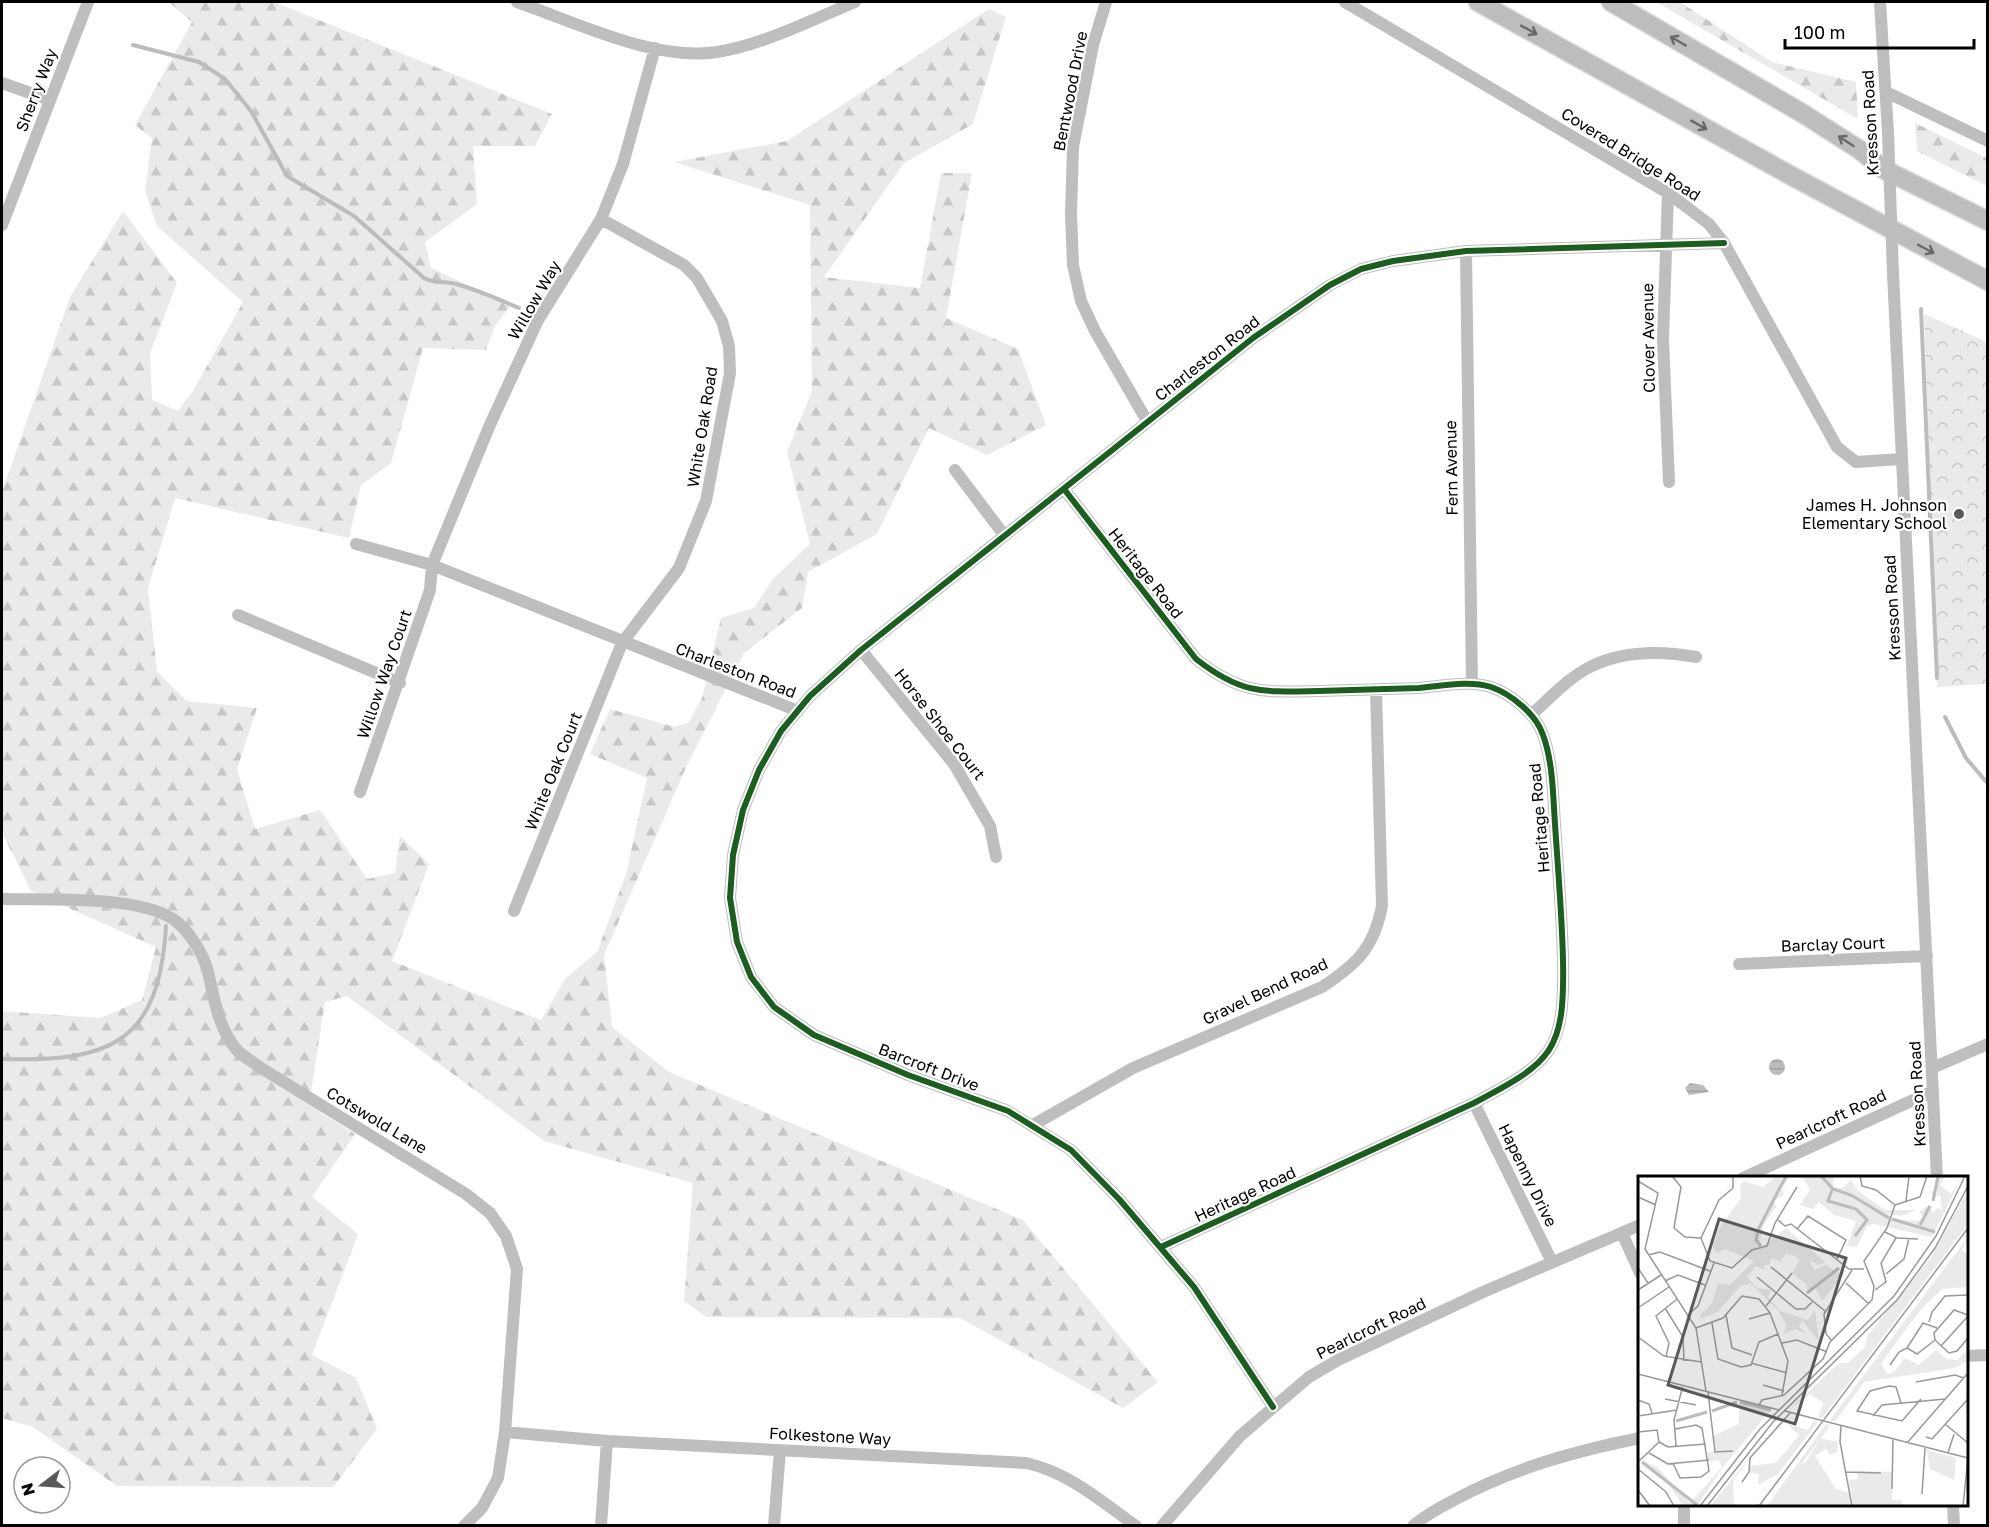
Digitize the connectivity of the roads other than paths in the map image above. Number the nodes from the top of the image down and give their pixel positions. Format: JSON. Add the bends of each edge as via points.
{"nodes":[{"id":1,"x":88,"y":2,"type":"edge"},
{"id":2,"x":521,"y":2,"type":"edge"},
{"id":3,"x":855,"y":2,"type":"edge"},
{"id":4,"x":1106,"y":2,"type":"edge"},
{"id":5,"x":1345,"y":2,"type":"edge"},
{"id":6,"x":1478,"y":2,"type":"edge"},
{"id":7,"x":1611,"y":2,"type":"edge"},
{"id":8,"x":1880,"y":2,"type":"edge"},
{"id":9,"x":655,"y":48,"type":"junction"},
{"id":10,"x":2,"y":83,"type":"edge"},
{"id":11,"x":1886,"y":93,"type":"junction"},
{"id":12,"x":50,"y":100,"type":"junction"},
{"id":13,"x":1988,"y":141,"type":"edge"},
{"id":14,"x":1668,"y":193,"type":"junction"},
{"id":15,"x":601,"y":219,"type":"junction"},
{"id":16,"x":1988,"y":221,"type":"edge"},
{"id":17,"x":2,"y":225,"type":"edge"},
{"id":18,"x":1665,"y":243,"type":"junction"},
{"id":19,"x":1724,"y":243,"type":"junction"},
{"id":20,"x":1466,"y":251,"type":"junction"},
{"id":21,"x":1988,"y":281,"type":"edge"},
{"id":22,"x":1147,"y":421,"type":"junction"},
{"id":23,"x":1901,"y":459,"type":"junction"},
{"id":24,"x":955,"y":470,"type":"dead end"},
{"id":25,"x":1669,"y":482,"type":"dead end"},
{"id":26,"x":1064,"y":489,"type":"junction"},
{"id":27,"x":1004,"y":535,"type":"junction"},
{"id":28,"x":357,"y":544,"type":"dead end"},
{"id":29,"x":432,"y":566,"type":"junction"},
{"id":30,"x":238,"y":615,"type":"dead end"},
{"id":31,"x":622,"y":643,"type":"junction"},
{"id":32,"x":861,"y":650,"type":"junction"},
{"id":33,"x":1696,"y":657,"type":"dead end"},
{"id":34,"x":400,"y":683,"type":"junction"},
{"id":35,"x":1472,"y":684,"type":"junction"},
{"id":36,"x":1376,"y":690,"type":"junction"},
{"id":37,"x":798,"y":711,"type":"junction"},
{"id":38,"x":1532,"y":714,"type":"junction"},
{"id":39,"x":360,"y":792,"type":"dead end"},
{"id":40,"x":996,"y":857,"type":"dead end"},
{"id":41,"x":2,"y":899,"type":"edge"},
{"id":42,"x":514,"y":911,"type":"dead end"},
{"id":43,"x":1927,"y":956,"type":"junction"},
{"id":44,"x":1739,"y":964,"type":"dead end"},
{"id":45,"x":1988,"y":1044,"type":"edge"},
{"id":46,"x":1932,"y":1068,"type":"junction"},
{"id":47,"x":1933,"y":1090,"type":"junction"},
{"id":48,"x":1474,"y":1103,"type":"junction"},
{"id":49,"x":1033,"y":1125,"type":"junction"},
{"id":50,"x":1747,"y":1176,"type":"edge"},
{"id":51,"x":1937,"y":1176,"type":"edge"},
{"id":52,"x":1638,"y":1226,"type":"edge"},
{"id":53,"x":1622,"y":1233,"type":"junction"},
{"id":54,"x":1161,"y":1247,"type":"junction"},
{"id":55,"x":1552,"y":1262,"type":"junction"},
{"id":56,"x":1638,"y":1269,"type":"edge"},
{"id":57,"x":1988,"y":1355,"type":"edge"},
{"id":58,"x":1968,"y":1356,"type":"edge"},
{"id":59,"x":1273,"y":1407,"type":"junction"},
{"id":60,"x":505,"y":1432,"type":"junction"},
{"id":61,"x":1638,"y":1438,"type":"edge"},
{"id":62,"x":608,"y":1441,"type":"junction"},
{"id":63,"x":780,"y":1450,"type":"junction"},
{"id":64,"x":1684,"y":1506,"type":"edge"},
{"id":65,"x":1953,"y":1506,"type":"edge"},
{"id":66,"x":464,"y":1526,"type":"edge"},
{"id":67,"x":601,"y":1526,"type":"edge"},
{"id":68,"x":774,"y":1526,"type":"edge"},
{"id":69,"x":1136,"y":1526,"type":"edge"},
{"id":70,"x":1162,"y":1526,"type":"edge"},
{"id":71,"x":1413,"y":1526,"type":"edge"},
{"id":72,"x":1684,"y":1526,"type":"edge"},
{"id":73,"x":1954,"y":1526,"type":"edge"}],
"edges":[{"from":1,"to":12,"type":"street","name":"Sherry Way"},
{"from":2,"to":9,"type":"street"},
{"from":3,"to":9,"type":"street","via":[[717,52],[695,54]]},
{"from":4,"to":22,"type":"street","name":"Bentwood Drive","via":[[1093,45],[1073,147],[1073,265],[1081,302]]},
{"from":5,"to":14,"type":"street","name":"Covered Bridge Road"},
{"from":6,"to":21,"type":"highway","one_way":true},
{"from":16,"to":7,"type":"highway","one_way":true,"via":[[1883,169],[1802,113]]},
{"from":8,"to":11,"type":"street","name":"Kresson Road"},
{"from":9,"to":15,"type":"street","name":"Willow Way","via":[[623,164]]},
{"from":10,"to":12,"type":"street"},
{"from":11,"to":13,"type":"street"},
{"from":11,"to":23,"type":"street","name":"Kresson Road","bridge":true},
{"from":12,"to":17,"type":"street","name":"Sherry Way"},
{"from":14,"to":18,"type":"street","name":"Clover Avenue"},
{"from":14,"to":19,"type":"street","name":"Covered Bridge Road","via":[[1709,224]]},
{"from":15,"to":29,"type":"street","name":"Willow Way","via":[[538,320]]},
{"from":15,"to":31,"type":"street","name":"White Oak Road","via":[[684,265],[711,297],[729,346],[729,373],[706,501],[679,568]]},
{"from":18,"to":19,"type":"street","name":"Charleston Road"},
{"from":18,"to":20,"type":"street","name":"Charleston Road"},
{"from":18,"to":25,"type":"street","name":"Clover Avenue","via":[[1663,339]]},
{"from":19,"to":23,"type":"street","name":"Covered Bridge Road","via":[[1837,447],[1856,462]]},
{"from":20,"to":22,"type":"street","name":"Charleston Road","via":[[1393,261],[1361,269],[1338,281],[1253,338]]},
{"from":20,"to":35,"type":"street","name":"Fern Avenue"},
{"from":22,"to":26,"type":"street","name":"Charleston Road"},
{"from":23,"to":43,"type":"street","name":"Kresson Road"},
{"from":24,"to":27,"type":"street"},
{"from":26,"to":27,"type":"street","name":"Charleston Road"},
{"from":26,"to":36,"type":"street","name":"Heritage Road","via":[[1196,659],[1216,675],[1261,692]]},
{"from":27,"to":32,"type":"street","name":"Charleston Road"},
{"from":28,"to":29,"type":"street","name":"Charleston Road"},
{"from":29,"to":31,"type":"street","name":"Charleston Road"},
{"from":29,"to":34,"type":"street","name":"Willow Way Court","via":[[430,590]]},
{"from":30,"to":34,"type":"street"},
{"from":31,"to":37,"type":"street","name":"Charleston Road"},
{"from":31,"to":42,"type":"street","name":"White Oak Court"},
{"from":32,"to":37,"type":"street","name":"Charleston Road"},
{"from":32,"to":40,"type":"street","name":"Horse Shoe Court","via":[[954,764],[990,826]]},
{"from":33,"to":38,"type":"street","via":[[1665,651],[1591,666]]},
{"from":34,"to":39,"type":"street","name":"Willow Way Court"},
{"from":35,"to":36,"type":"street","name":"Heritage Road"},
{"from":35,"to":38,"type":"street","name":"Heritage Road","via":[[1492,688]]},
{"from":36,"to":49,"type":"street","name":"Gravel Bend Road","via":[[1382,906],[1378,929],[1368,948],[1347,971],[1322,987],[1133,1068]]},
{"from":37,"to":49,"type":"street","name":"Barcroft Drive","via":[[781,731],[759,770],[742,810],[733,855],[730,898],[737,942],[751,977],[774,1007],[814,1035],[1008,1111]]},
{"from":38,"to":48,"type":"street","name":"Heritage Road","via":[[1543,735],[1552,784],[1564,1008],[1555,1040],[1538,1064],[1518,1080]]},
{"from":41,"to":60,"type":"street","name":"Cotswold Lane","via":[[105,903],[145,908],[173,920],[191,937],[206,964],[221,1023],[236,1049],[490,1213],[506,1236],[517,1269]]},
{"from":43,"to":44,"type":"street","name":"Barclay Court"},
{"from":43,"to":46,"type":"street","name":"Kresson Road"},
{"from":45,"to":46,"type":"street"},
{"from":46,"to":47,"type":"street","name":"Kresson Road"},
{"from":47,"to":50,"type":"street","name":"Pearlcroft Road"},
{"from":47,"to":51,"type":"street","name":"Kresson Road"},
{"from":48,"to":54,"type":"street","name":"Heritage Road"},
{"from":48,"to":55,"type":"street","name":"Hapenny Drive"},
{"from":49,"to":54,"type":"street","name":"Barcroft Drive","via":[[1071,1150]]},
{"from":52,"to":53,"type":"street","name":"Pearlcroft Road"},
{"from":53,"to":55,"type":"street","name":"Pearlcroft Road"},
{"from":53,"to":56,"type":"street"},
{"from":54,"to":59,"type":"street","name":"Barcroft Drive","via":[[1216,1316]]},
{"from":55,"to":59,"type":"street","name":"Pearlcroft Road","via":[[1338,1360],[1309,1377]]},
{"from":57,"to":58,"type":"street"},
{"from":59,"to":70,"type":"street","name":"Pearlcroft Road","via":[[1240,1436]]},
{"from":60,"to":62,"type":"street","name":"Folkestone Way"},
{"from":60,"to":66,"type":"street","name":"Cotswold Lane","via":[[498,1478],[482,1508]]},
{"from":61,"to":71,"type":"street","via":[[1523,1467],[1476,1488]]},
{"from":62,"to":63,"type":"street","name":"Folkestone Way"},
{"from":62,"to":67,"type":"street"},
{"from":63,"to":68,"type":"street"},
{"from":63,"to":69,"type":"street","name":"Folkestone Way","via":[[1046,1467],[1068,1477]]},
{"from":64,"to":72,"type":"street"},
{"from":65,"to":73,"type":"street"}]}
